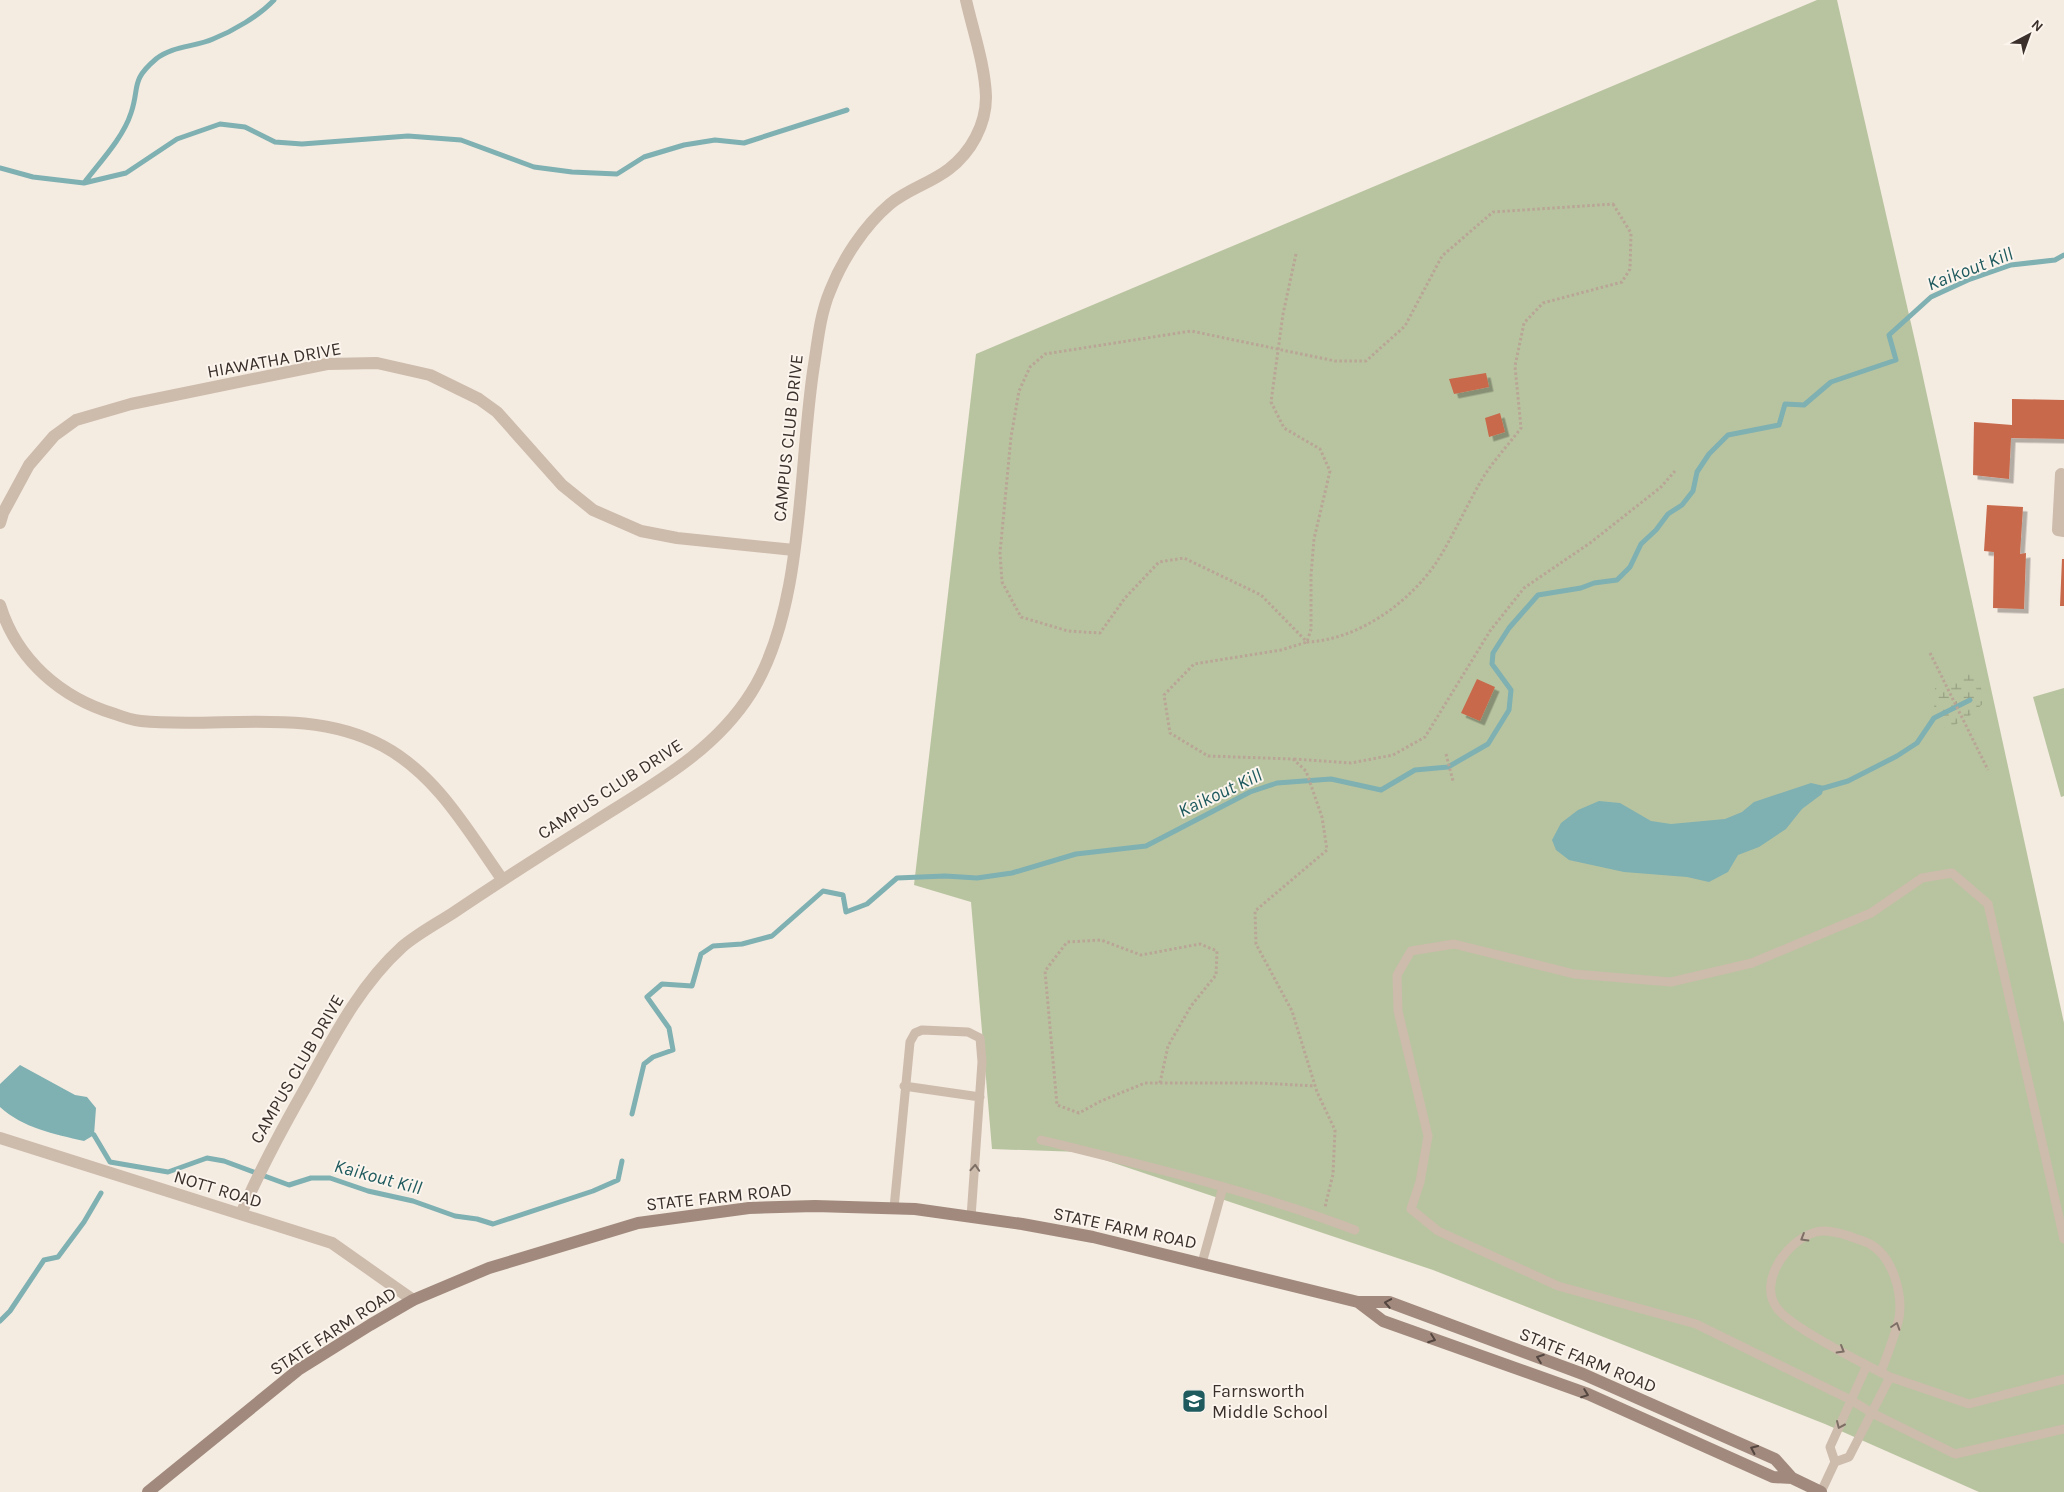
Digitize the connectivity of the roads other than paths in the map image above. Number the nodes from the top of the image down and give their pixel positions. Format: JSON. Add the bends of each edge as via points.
{"nodes":[{"id":1,"x":966,"y":0,"type":"edge"},
{"id":2,"x":2064,"y":474,"type":"edge"},
{"id":3,"x":0,"y":523,"type":"edge"},
{"id":4,"x":2064,"y":531,"type":"edge"},
{"id":5,"x":794,"y":550,"type":"junction"},
{"id":6,"x":0,"y":605,"type":"edge"},
{"id":7,"x":502,"y":880,"type":"junction"},
{"id":8,"x":904,"y":1086,"type":"junction"},
{"id":9,"x":980,"y":1097,"type":"junction"},
{"id":10,"x":0,"y":1138,"type":"edge"},
{"id":11,"x":1041,"y":1140,"type":"dead end"},
{"id":12,"x":1223,"y":1186,"type":"junction"},
{"id":13,"x":894,"y":1208,"type":"junction"},
{"id":14,"x":241,"y":1214,"type":"junction"},
{"id":15,"x":971,"y":1217,"type":"junction"},
{"id":16,"x":1355,"y":1230,"type":"dead end"},
{"id":17,"x":2064,"y":1239,"type":"edge"},
{"id":18,"x":1202,"y":1263,"type":"junction"},
{"id":19,"x":413,"y":1300,"type":"junction"},
{"id":20,"x":1358,"y":1302,"type":"junction"},
{"id":21,"x":1867,"y":1365,"type":"junction"},
{"id":22,"x":1881,"y":1372,"type":"junction"},
{"id":23,"x":1890,"y":1377,"type":"junction"},
{"id":24,"x":2064,"y":1379,"type":"edge"},
{"id":25,"x":1852,"y":1400,"type":"junction"},
{"id":26,"x":1872,"y":1413,"type":"junction"},
{"id":27,"x":2064,"y":1429,"type":"edge"},
{"id":28,"x":1835,"y":1462,"type":"junction"},
{"id":29,"x":1792,"y":1478,"type":"junction"},
{"id":30,"x":1815,"y":1491,"type":"edge"},
{"id":31,"x":148,"y":1492,"type":"edge"}],
"edges":[{"from":1,"to":5,"type":"street","name":"CAMPUS CLUB DRIVE","via":[[984,76],[986,100],[982,121],[976,139],[948,170],[904,194],[871,222],[830,289],[820,321],[811,383]]},
{"from":2,"to":4,"type":"street","via":[[2060,474],[2058,530]]},
{"from":3,"to":5,"type":"street","name":"HIAWATHA DRIVE","via":[[29,465],[54,436],[76,420],[131,404],[327,364],[378,363],[430,375],[480,399],[497,412],[562,485],[593,510],[641,531],[677,538]]},
{"from":5,"to":7,"type":"street","name":"CAMPUS CLUB DRIVE","via":[[775,644],[752,691],[736,714],[685,764]]},
{"from":6,"to":7,"type":"street","via":[[5,623],[29,661],[45,678],[77,700],[102,710],[139,721],[269,722],[317,726],[354,734],[383,746],[422,773]]},
{"from":7,"to":14,"type":"street","name":"CAMPUS CLUB DRIVE","via":[[404,946],[371,980],[342,1021],[260,1169]]},
{"from":8,"to":9,"type":"lane"},
{"from":8,"to":9,"type":"lane","via":[[910,1042],[915,1034],[922,1030],[968,1032],[980,1038]]},
{"from":8,"to":13,"type":"lane"},
{"from":15,"to":9,"type":"lane","one_way":true},
{"from":10,"to":14,"type":"street","name":"NOTT ROAD"},
{"from":11,"to":12,"type":"lane"},
{"from":12,"to":16,"type":"lane"},
{"from":12,"to":18,"type":"lane"},
{"from":13,"to":15,"type":"main road","name":"STATE FARM ROAD"},
{"from":13,"to":19,"type":"main road","name":"STATE FARM ROAD","via":[[749,1208],[638,1223],[489,1268]]},
{"from":14,"to":19,"type":"street","name":"NOTT ROAD","via":[[332,1243]]},
{"from":15,"to":18,"type":"main road","name":"STATE FARM ROAD","via":[[1094,1237]]},
{"from":17,"to":25,"type":"lane","via":[[1988,904],[1952,874],[1922,878],[1872,912],[1752,963],[1672,982],[1574,974],[1454,944],[1412,951],[1398,975],[1398,1011],[1428,1136],[1420,1182],[1411,1209],[1438,1231],[1558,1286],[1696,1324]]},
{"from":18,"to":20,"type":"main road","name":"STATE FARM ROAD"},
{"from":19,"to":31,"type":"main road","name":"STATE FARM ROAD","via":[[298,1370]]},
{"from":20,"to":29,"type":"main road","name":"STATE FARM ROAD","one_way":true,"via":[[1383,1321],[1588,1394],[1773,1477]]},
{"from":29,"to":20,"type":"main road","name":"STATE FARM ROAD","one_way":true,"via":[[1775,1458],[1583,1374],[1389,1302]]},
{"from":21,"to":22,"type":"lane"},
{"from":22,"to":21,"type":"lane","one_way":true,"via":[[1899,1318],[1899,1293],[1892,1268],[1871,1244],[1837,1232],[1816,1232],[1799,1239],[1774,1268],[1769,1292],[1777,1309],[1793,1322]]},
{"from":21,"to":25,"type":"lane"},
{"from":22,"to":23,"type":"lane"},
{"from":23,"to":24,"type":"lane","via":[[1969,1404]]},
{"from":23,"to":26,"type":"lane"},
{"from":25,"to":26,"type":"lane"},
{"from":25,"to":28,"type":"lane","one_way":true,"via":[[1830,1447]]},
{"from":26,"to":27,"type":"lane","via":[[1956,1454]]},
{"from":26,"to":28,"type":"lane","via":[[1849,1457]]},
{"from":28,"to":30,"type":"lane"},
{"from":29,"to":30,"type":"main road","name":"STATE FARM ROAD"}]}
